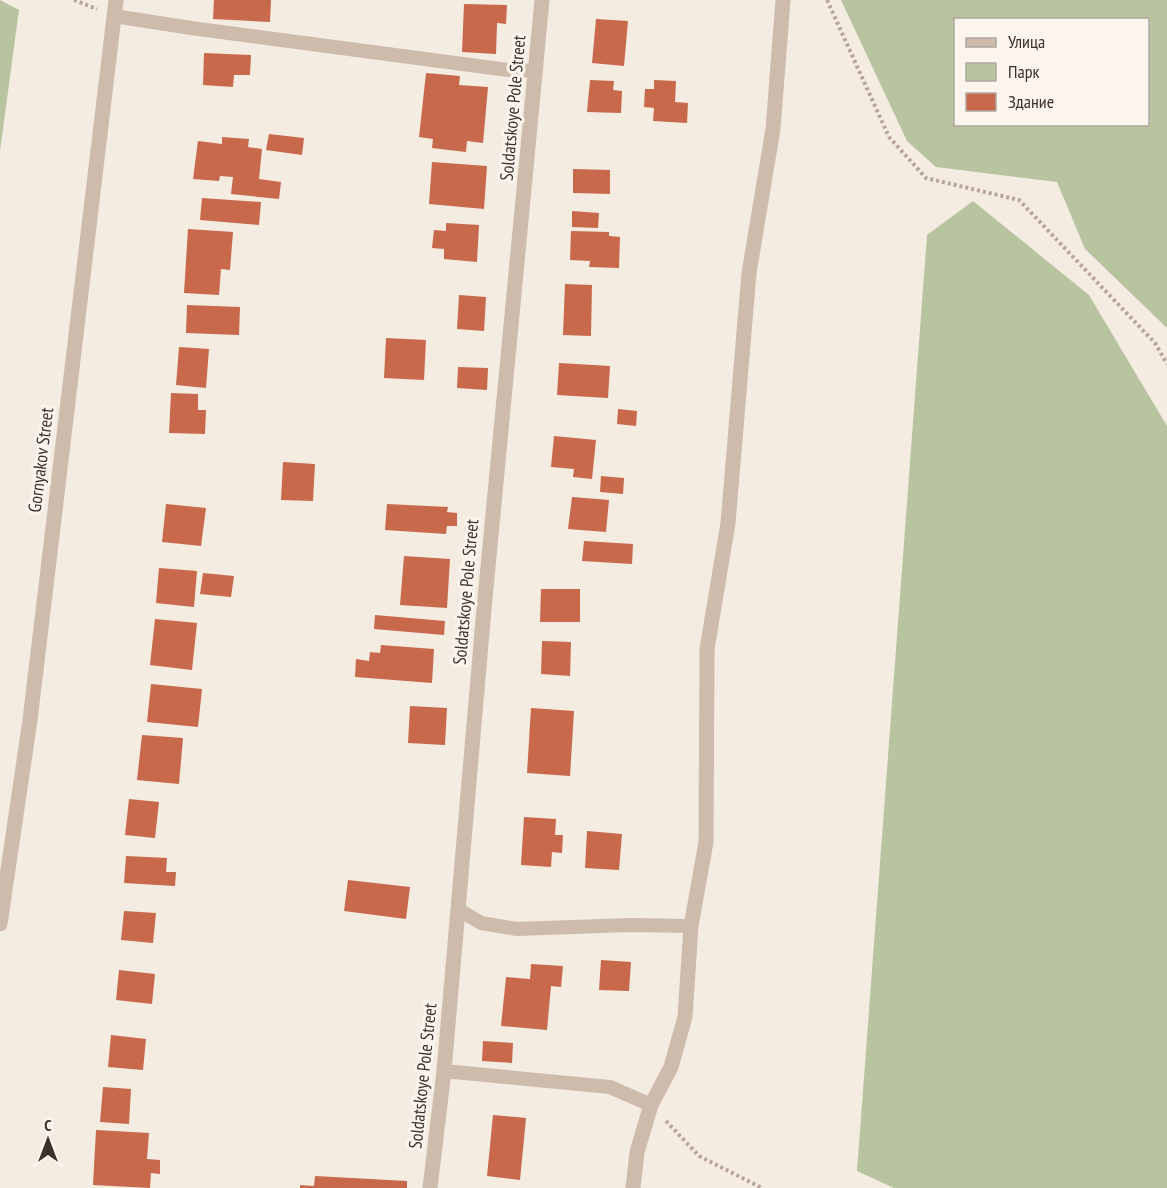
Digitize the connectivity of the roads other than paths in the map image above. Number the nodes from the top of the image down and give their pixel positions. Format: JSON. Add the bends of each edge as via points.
{"nodes":[{"id":1,"x":542,"y":0,"type":"edge"},
{"id":2,"x":783,"y":0,"type":"edge"},
{"id":3,"x":115,"y":8,"type":"edge"},
{"id":4,"x":536,"y":71,"type":"junction"},
{"id":5,"x":459,"y":910,"type":"junction"},
{"id":6,"x":0,"y":924,"type":"edge"},
{"id":7,"x":691,"y":926,"type":"junction"},
{"id":8,"x":444,"y":1071,"type":"junction"},
{"id":9,"x":651,"y":1105,"type":"junction"},
{"id":10,"x":430,"y":1188,"type":"edge"},
{"id":11,"x":633,"y":1188,"type":"edge"}],
"edges":[{"from":1,"to":4,"type":"street","name":"Soldatskoye Pole Street"},
{"from":2,"to":7,"type":"street","via":[[773,129],[749,273],[728,523],[707,649],[706,842]]},
{"from":3,"to":4,"type":"lane","via":[[190,28]]},
{"from":3,"to":6,"type":"street","name":"Gornyakov Street","via":[[30,720]]},
{"from":4,"to":5,"type":"street","name":"Soldatskoye Pole Street"},
{"from":5,"to":7,"type":"lane","via":[[480,923],[517,929]]},
{"from":5,"to":8,"type":"street","name":"Soldatskoye Pole Street"},
{"from":7,"to":9,"type":"street","via":[[686,1017],[670,1067]]},
{"from":8,"to":9,"type":"lane","via":[[610,1087]]},
{"from":8,"to":10,"type":"street","name":"Soldatskoye Pole Street"},
{"from":9,"to":11,"type":"street","via":[[637,1152]]}]}
